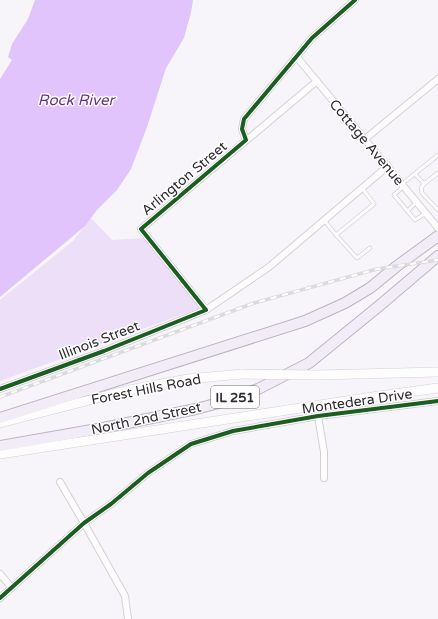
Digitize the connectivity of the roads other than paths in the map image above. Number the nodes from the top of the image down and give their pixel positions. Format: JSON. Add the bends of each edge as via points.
{"nodes":[{"id":1,"x":354,"y":0,"type":"edge"},
{"id":2,"x":296,"y":56,"type":"junction"},
{"id":3,"x":438,"y":79,"type":"edge"},
{"id":4,"x":317,"y":81,"type":"junction"},
{"id":5,"x":365,"y":139,"type":"junction"},
{"id":6,"x":246,"y":140,"type":"junction"},
{"id":7,"x":438,"y":155,"type":"edge"},
{"id":8,"x":388,"y":166,"type":"junction"},
{"id":9,"x":438,"y":173,"type":"edge"},
{"id":10,"x":415,"y":174,"type":"junction"},
{"id":11,"x":424,"y":184,"type":"junction"},
{"id":12,"x":403,"y":185,"type":"junction"},
{"id":13,"x":362,"y":188,"type":"junction"},
{"id":14,"x":417,"y":202,"type":"junction"},
{"id":15,"x":437,"y":209,"type":"edge"},
{"id":16,"x":407,"y":211,"type":"junction"},
{"id":17,"x":427,"y":214,"type":"junction"},
{"id":18,"x":324,"y":220,"type":"junction"},
{"id":19,"x":438,"y":228,"type":"edge"},
{"id":20,"x":336,"y":235,"type":"junction"},
{"id":21,"x":438,"y":236,"type":"edge"},
{"id":22,"x":370,"y":248,"type":"dead end"},
{"id":23,"x":438,"y":256,"type":"edge"},
{"id":24,"x":206,"y":310,"type":"junction"},
{"id":25,"x":438,"y":372,"type":"edge"},
{"id":26,"x":438,"y":388,"type":"edge"},
{"id":27,"x":0,"y":389,"type":"edge"},
{"id":28,"x":438,"y":401,"type":"edge"},
{"id":29,"x":318,"y":416,"type":"junction"},
{"id":30,"x":0,"y":418,"type":"edge"},
{"id":31,"x":0,"y":423,"type":"edge"},
{"id":32,"x":0,"y":446,"type":"edge"},
{"id":33,"x":0,"y":454,"type":"edge"},
{"id":34,"x":324,"y":478,"type":"dead end"},
{"id":35,"x":60,"y":482,"type":"dead end"},
{"id":36,"x":84,"y":523,"type":"junction"},
{"id":37,"x":0,"y":574,"type":"edge"},
{"id":38,"x":12,"y":588,"type":"junction"},
{"id":39,"x":0,"y":598,"type":"edge"},
{"id":40,"x":128,"y":619,"type":"edge"}],
"edges":[{"from":1,"to":2,"type":"street","name":"Arlington Street"},
{"from":2,"to":4,"type":"street","name":"Cottage Avenue"},
{"from":2,"to":6,"type":"street","name":"Arlington Street","via":[[244,119],[242,129]]},
{"from":3,"to":5,"type":"street"},
{"from":4,"to":5,"type":"street","name":"Cottage Avenue"},
{"from":4,"to":6,"type":"street","name":"Arlington Street"},
{"from":5,"to":8,"type":"street","name":"Cottage Avenue"},
{"from":6,"to":24,"type":"street","name":"Arlington Street","via":[[141,229]]},
{"from":7,"to":10,"type":"lane"},
{"from":8,"to":12,"type":"street","name":"Cottage Avenue"},
{"from":8,"to":13,"type":"street","name":"Illinois Street"},
{"from":9,"to":11,"type":"lane"},
{"from":10,"to":11,"type":"lane"},
{"from":10,"to":12,"type":"lane"},
{"from":11,"to":15,"type":"lane","via":[[421,188],[422,193]]},
{"from":12,"to":14,"type":"street","name":"Cottage Avenue"},
{"from":12,"to":16,"type":"lane","via":[[394,195]]},
{"from":13,"to":18,"type":"street","name":"Illinois Street"},
{"from":13,"to":20,"type":"lane","via":[[374,204]]},
{"from":14,"to":16,"type":"lane"},
{"from":14,"to":17,"type":"street","name":"Cottage Avenue"},
{"from":15,"to":17,"type":"lane"},
{"from":16,"to":17,"type":"lane","via":[[415,220]]},
{"from":17,"to":19,"type":"street","name":"Cottage Avenue"},
{"from":18,"to":20,"type":"lane"},
{"from":18,"to":24,"type":"street","name":"Illinois Street","via":[[269,267]]},
{"from":20,"to":22,"type":"lane","via":[[357,258]]},
{"from":21,"to":30,"type":"main road","via":[[370,288],[345,303],[305,321]]},
{"from":23,"to":32,"type":"main road","name":"North 2nd Street","number":"IL 251","via":[[309,362],[260,388],[230,400],[196,409]]},
{"from":24,"to":27,"type":"street","name":"Illinois Street"},
{"from":25,"to":31,"type":"street","name":"Forest Hills Road","bridge":true,"via":[[242,374],[188,379],[129,390]]},
{"from":26,"to":33,"type":"street"},
{"from":28,"to":29,"type":"street","name":"Montedera Drive"},
{"from":29,"to":34,"type":"street","via":[[324,452]]},
{"from":29,"to":36,"type":"street","name":"Montedera Drive","via":[[233,431],[191,444],[148,473]]},
{"from":35,"to":36,"type":"street"},
{"from":36,"to":38,"type":"street","name":"Montedera Drive"},
{"from":36,"to":40,"type":"street","via":[[125,596]]},
{"from":37,"to":38,"type":"street"},
{"from":38,"to":39,"type":"street","name":"Montedera Drive"}]}
